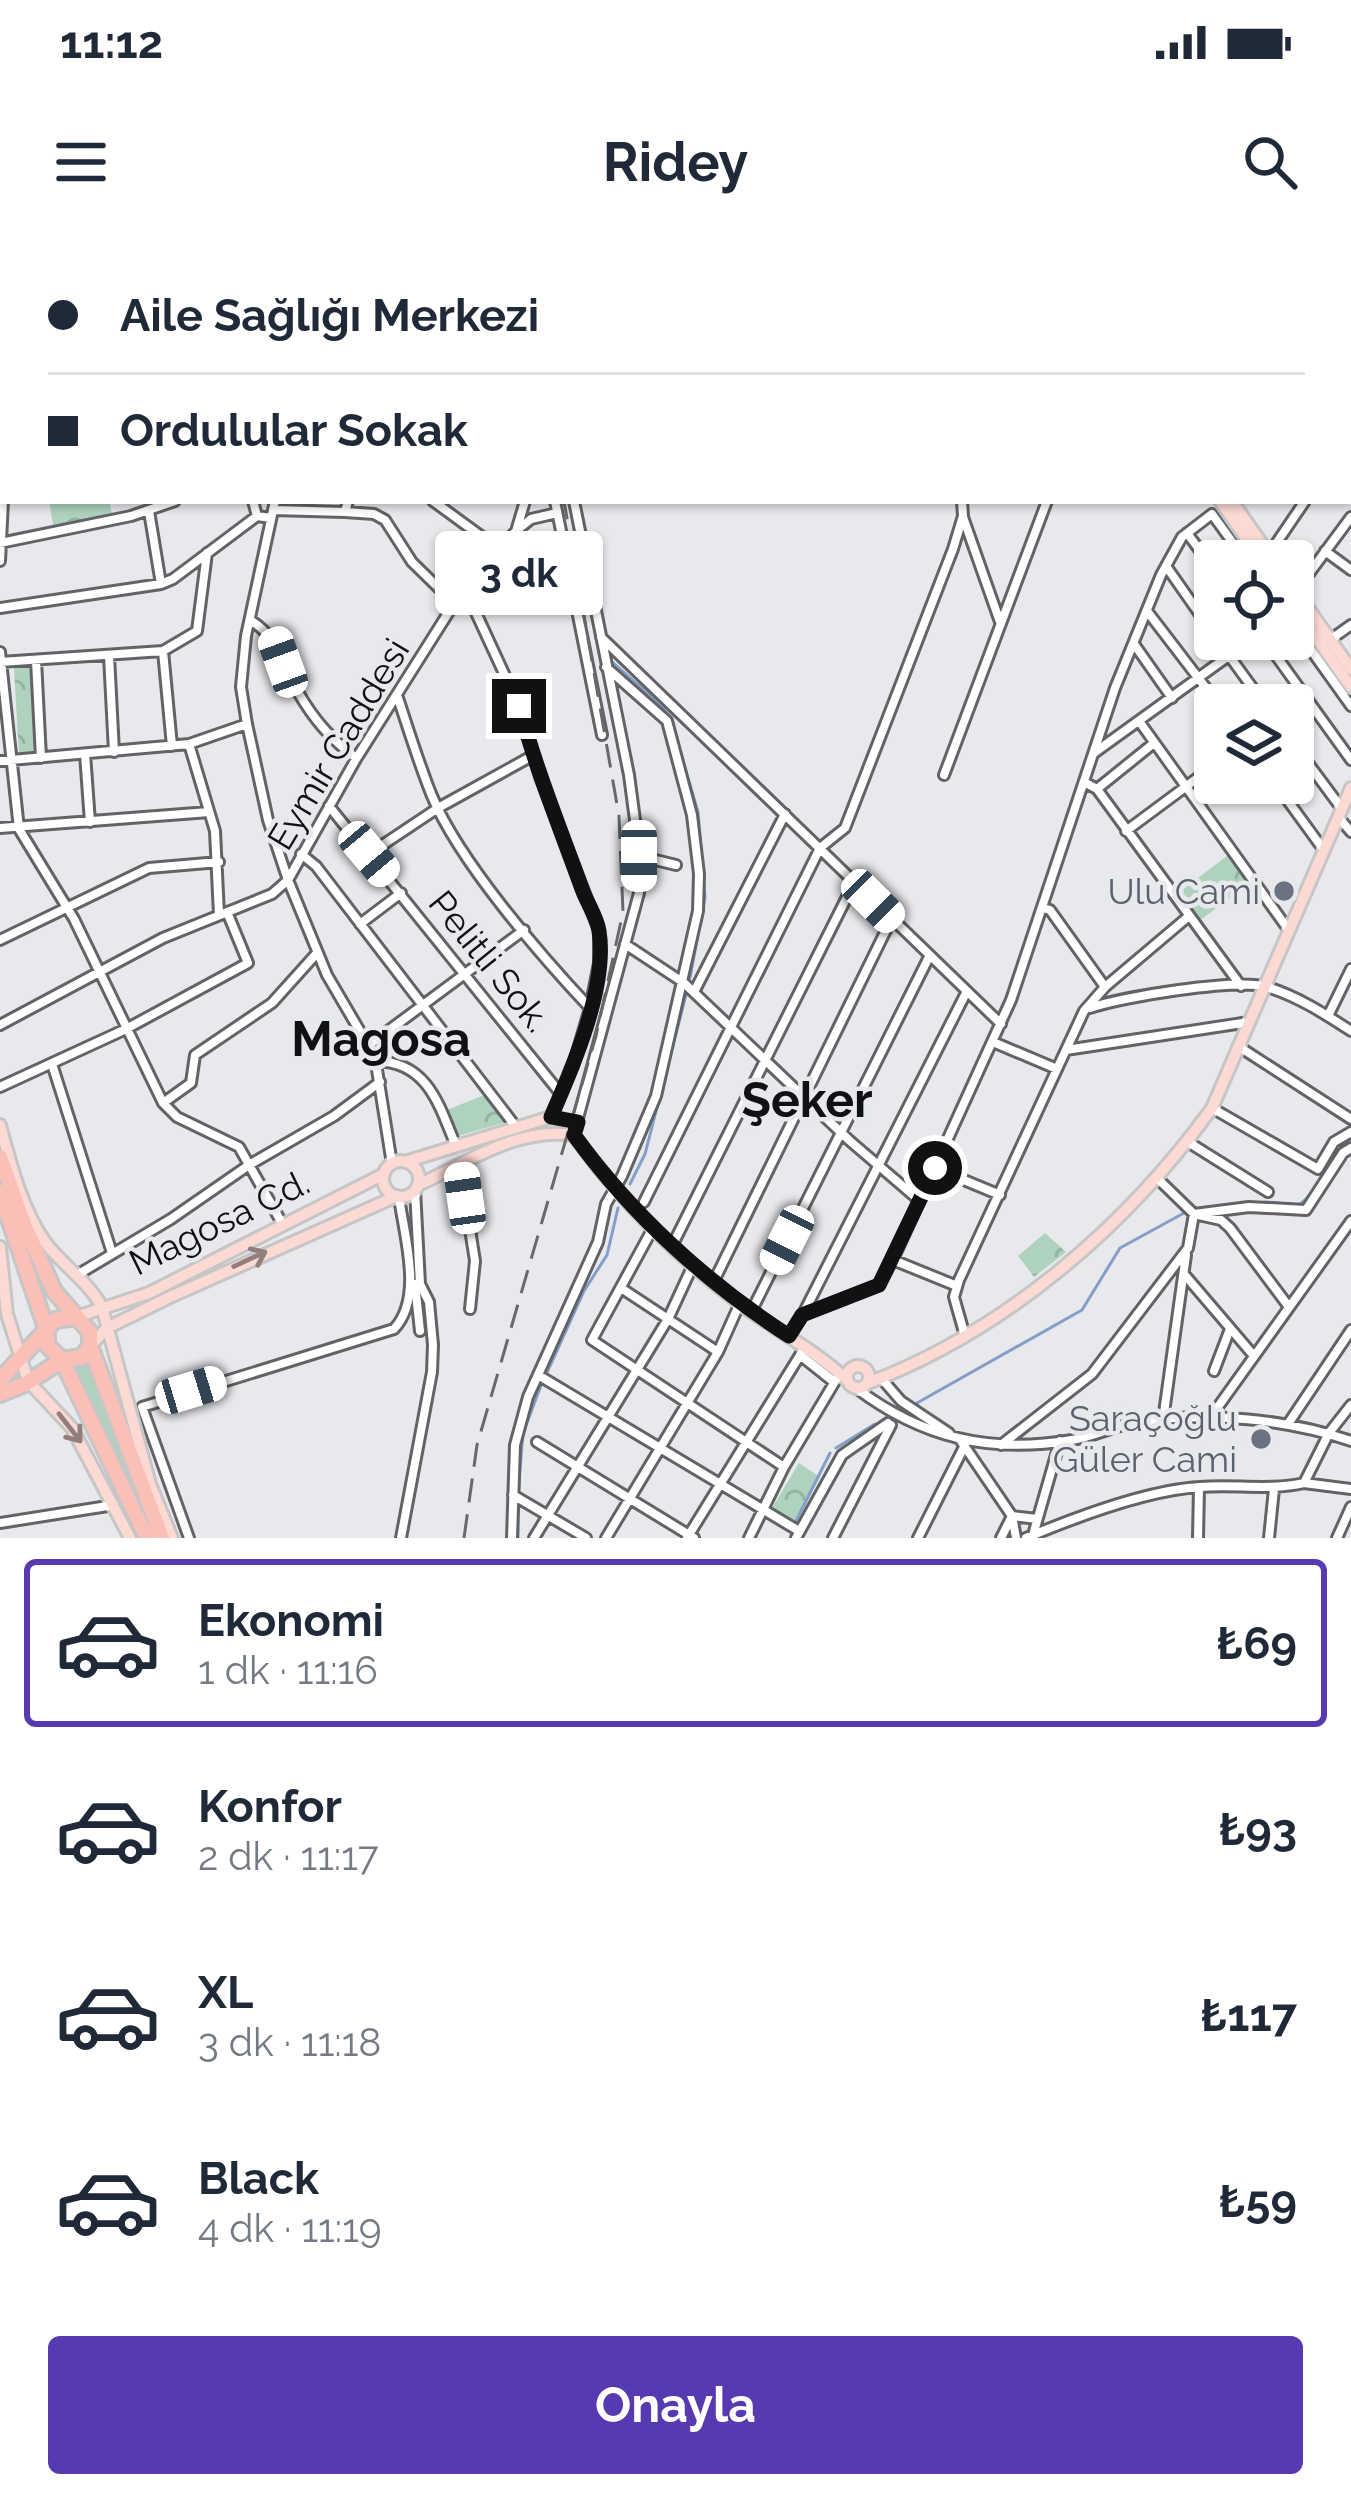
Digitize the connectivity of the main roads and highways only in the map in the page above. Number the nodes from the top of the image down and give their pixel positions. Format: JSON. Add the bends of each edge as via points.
{"nodes":[{"id":1,"x":1222,"y":504,"type":"edge"},
{"id":2,"x":1234,"y":504,"type":"edge"},
{"id":3,"x":1252,"y":540,"type":"edge"},
{"id":4,"x":1256,"y":540,"type":"edge"},
{"id":5,"x":1314,"y":622,"type":"edge"},
{"id":6,"x":1314,"y":631,"type":"edge"},
{"id":7,"x":1351,"y":669,"type":"edge"},
{"id":8,"x":1351,"y":687,"type":"edge"},
{"id":9,"x":1351,"y":788,"type":"edge"},
{"id":10,"x":0,"y":1124,"type":"edge"},
{"id":11,"x":576,"y":1129,"type":"junction"},
{"id":12,"x":0,"y":1157,"type":"edge"},
{"id":13,"x":394,"y":1167,"type":"junction"},
{"id":14,"x":417,"y":1187,"type":"junction"},
{"id":15,"x":0,"y":1192,"type":"edge"},
{"id":16,"x":398,"y":1196,"type":"junction"},
{"id":17,"x":0,"y":1247,"type":"edge"},
{"id":18,"x":92,"y":1289,"type":"junction"},
{"id":19,"x":152,"y":1299,"type":"junction"},
{"id":20,"x":126,"y":1300,"type":"junction"},
{"id":21,"x":102,"y":1307,"type":"junction"},
{"id":22,"x":76,"y":1317,"type":"junction"},
{"id":23,"x":107,"y":1328,"type":"junction"},
{"id":24,"x":47,"y":1331,"type":"junction"},
{"id":25,"x":90,"y":1346,"type":"junction"},
{"id":26,"x":62,"y":1360,"type":"junction"},
{"id":27,"x":20,"y":1361,"type":"junction"},
{"id":28,"x":0,"y":1380,"type":"edge"},
{"id":29,"x":28,"y":1382,"type":"junction"},
{"id":30,"x":0,"y":1394,"type":"edge"},
{"id":31,"x":130,"y":1538,"type":"edge"},
{"id":32,"x":147,"y":1538,"type":"edge"},
{"id":33,"x":162,"y":1538,"type":"edge"},
{"id":34,"x":172,"y":1538,"type":"edge"}],
"edges":[{"from":1,"to":3,"type":"main road"},
{"from":2,"to":4,"type":"main road"},
{"from":5,"to":7,"type":"main road"},
{"from":6,"to":8,"type":"main road"},
{"from":9,"to":11,"type":"main road","via":[[1212,1108],[1188,1142],[1077,1255],[994,1320],[910,1367],[849,1381],[803,1351],[713,1283],[615,1188]]},
{"from":10,"to":18,"type":"main road","via":[[42,1238]]},
{"from":11,"to":13,"type":"main road","name":"Magosa Cd.","via":[[551,1117]]},
{"from":11,"to":14,"type":"main road","via":[[529,1136]]},
{"from":12,"to":22,"type":"highway","via":[[54,1291]]},
{"from":13,"to":14,"type":"main road","via":[[418,1173]]},
{"from":13,"to":16,"type":"main road","via":[[386,1188]]},
{"from":13,"to":19,"type":"main road","name":"Magosa Cd."},
{"from":14,"to":16,"type":"main road","name":"Magosa Cd."},
{"from":15,"to":24,"type":"highway"},
{"from":19,"to":16,"type":"main road","name":"Magosa Cd.","one_way":true},
{"from":17,"to":27,"type":"main road"},
{"from":18,"to":20,"type":"main road"},
{"from":18,"to":21,"type":"main road"},
{"from":19,"to":20,"type":"main road","name":"Magosa Cd."},
{"from":19,"to":23,"type":"main road","name":"Magosa Cd."},
{"from":20,"to":21,"type":"main road","name":"Magosa Cd."},
{"from":21,"to":22,"type":"main road","name":"Magosa Cd."},
{"from":21,"to":23,"type":"main road"},
{"from":22,"to":24,"type":"highway"},
{"from":22,"to":25,"type":"highway"},
{"from":23,"to":25,"type":"main road"},
{"from":23,"to":34,"type":"main road"},
{"from":24,"to":26,"type":"highway","via":[[50,1352]]},
{"from":24,"to":27,"type":"highway"},
{"from":25,"to":26,"type":"highway","via":[[82,1357]]},
{"from":25,"to":33,"type":"highway"},
{"from":26,"to":29,"type":"highway"},
{"from":26,"to":32,"type":"highway"},
{"from":27,"to":28,"type":"highway"},
{"from":27,"to":29,"type":"main road"},
{"from":29,"to":30,"type":"highway"},
{"from":29,"to":31,"type":"main road","one_way":true,"via":[[72,1428]]}]}
